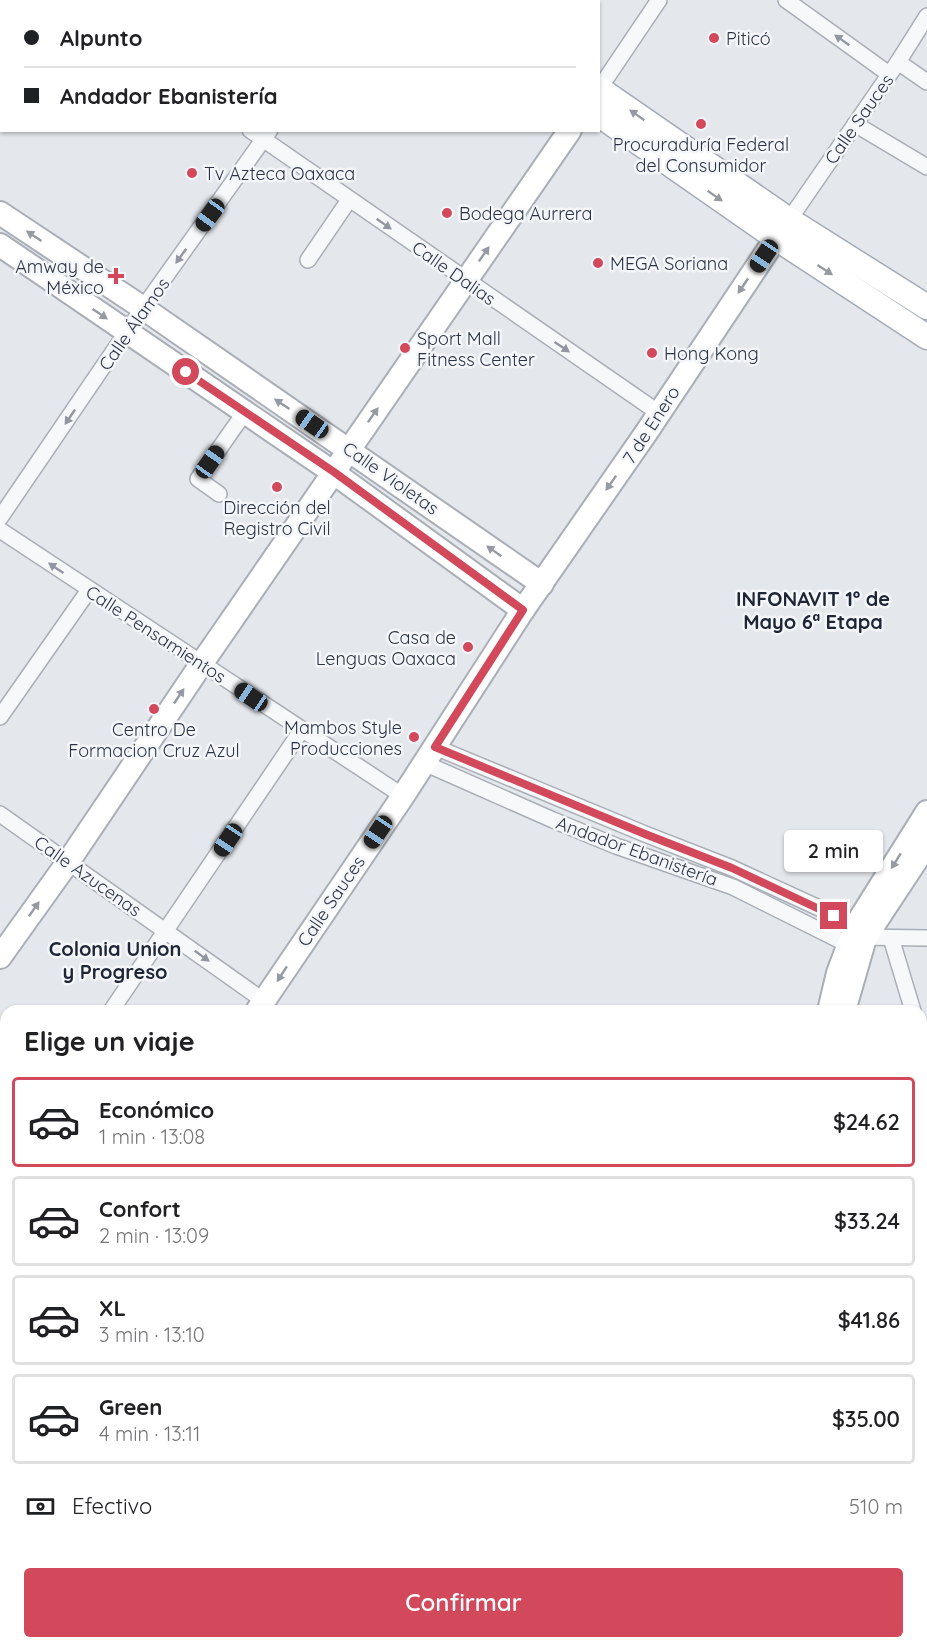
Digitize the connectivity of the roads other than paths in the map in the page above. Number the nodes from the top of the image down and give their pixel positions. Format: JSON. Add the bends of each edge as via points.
{"nodes":[{"id":1,"x":659,"y":0,"type":"edge"},
{"id":2,"x":786,"y":0,"type":"edge"},
{"id":3,"x":927,"y":16,"type":"edge"},
{"id":4,"x":894,"y":68,"type":"junction"},
{"id":5,"x":927,"y":82,"type":"edge"},
{"id":6,"x":600,"y":88,"type":"edge"},
{"id":7,"x":600,"y":90,"type":"edge"},
{"id":8,"x":600,"y":115,"type":"edge"},
{"id":9,"x":855,"y":123,"type":"junction"},
{"id":10,"x":569,"y":132,"type":"edge"},
{"id":11,"x":267,"y":135,"type":"edge"},
{"id":12,"x":927,"y":167,"type":"edge"},
{"id":13,"x":349,"y":200,"type":"junction"},
{"id":14,"x":0,"y":213,"type":"edge"},
{"id":15,"x":782,"y":229,"type":"junction"},
{"id":16,"x":2,"y":252,"type":"edge"},
{"id":17,"x":308,"y":260,"type":"dead end"},
{"id":18,"x":466,"y":281,"type":"junction"},
{"id":19,"x":927,"y":307,"type":"edge"},
{"id":20,"x":143,"y":308,"type":"junction"},
{"id":21,"x":128,"y":333,"type":"junction"},
{"id":22,"x":927,"y":337,"type":"edge"},
{"id":23,"x":245,"y":412,"type":"junction"},
{"id":24,"x":659,"y":413,"type":"junction"},
{"id":25,"x":349,"y":450,"type":"junction"},
{"id":26,"x":334,"y":472,"type":"junction"},
{"id":27,"x":219,"y":494,"type":"dead end"},
{"id":28,"x":0,"y":518,"type":"edge"},
{"id":29,"x":0,"y":530,"type":"edge"},
{"id":30,"x":542,"y":584,"type":"junction"},
{"id":31,"x":88,"y":590,"type":"junction"},
{"id":32,"x":523,"y":610,"type":"junction"},
{"id":33,"x":202,"y":663,"type":"junction"},
{"id":34,"x":0,"y":717,"type":"edge"},
{"id":35,"x":301,"y":731,"type":"junction"},
{"id":36,"x":430,"y":755,"type":"junction"},
{"id":37,"x":403,"y":796,"type":"junction"},
{"id":38,"x":927,"y":812,"type":"edge"},
{"id":39,"x":0,"y":814,"type":"edge"},
{"id":40,"x":927,"y":844,"type":"edge"},
{"id":41,"x":68,"y":862,"type":"junction"},
{"id":42,"x":167,"y":931,"type":"junction"},
{"id":43,"x":855,"y":936,"type":"junction"},
{"id":44,"x":891,"y":938,"type":"junction"},
{"id":45,"x":927,"y":938,"type":"edge"},
{"id":46,"x":0,"y":957,"type":"edge"},
{"id":47,"x":115,"y":1005,"type":"edge"},
{"id":48,"x":259,"y":1005,"type":"edge"},
{"id":49,"x":261,"y":1005,"type":"edge"},
{"id":50,"x":831,"y":1005,"type":"edge"},
{"id":51,"x":845,"y":1005,"type":"edge"},
{"id":52,"x":911,"y":1005,"type":"edge"}],
"edges":[{"from":1,"to":6,"type":"street"},
{"from":4,"to":2,"type":"street","one_way":true},
{"from":3,"to":4,"type":"street","name":"Calle Sauces"},
{"from":4,"to":5,"type":"street"},
{"from":4,"to":9,"type":"street","name":"Calle Sauces"},
{"from":15,"to":7,"type":"main road","one_way":true},
{"from":8,"to":15,"type":"main road","one_way":true},
{"from":9,"to":12,"type":"street"},
{"from":9,"to":15,"type":"street","name":"Calle Sauces"},
{"from":18,"to":10,"type":"street","one_way":true},
{"from":11,"to":13,"type":"street","name":"Calle Dalias"},
{"from":11,"to":20,"type":"street","name":"Calle Álamos","one_way":true},
{"from":13,"to":17,"type":"street"},
{"from":13,"to":18,"type":"street","name":"Calle Dalias","one_way":true},
{"from":20,"to":14,"type":"street","name":"Calle Violetas","one_way":true},
{"from":15,"to":19,"type":"main road"},
{"from":15,"to":22,"type":"main road","one_way":true},
{"from":15,"to":24,"type":"street","name":"7 de Enero","one_way":true},
{"from":16,"to":21,"type":"street","name":"Calle Violetas","one_way":true},
{"from":18,"to":24,"type":"street","name":"Calle Dalias","one_way":true},
{"from":25,"to":18,"type":"street","one_way":true},
{"from":20,"to":21,"type":"street","name":"Calle Álamos"},
{"from":25,"to":20,"type":"street","name":"Calle Violetas","one_way":true},
{"from":21,"to":23,"type":"street","name":"Calle Violetas"},
{"from":21,"to":28,"type":"street","name":"Calle Álamos","one_way":true},
{"from":23,"to":26,"type":"street","name":"Calle Violetas"},
{"from":23,"to":27,"type":"street","via":[[198,479]]},
{"from":24,"to":30,"type":"street","name":"7 de Enero","one_way":true},
{"from":25,"to":26,"type":"street"},
{"from":30,"to":25,"type":"street","name":"Calle Violetas","one_way":true},
{"from":26,"to":32,"type":"street","name":"Calle Violetas"},
{"from":26,"to":33,"type":"street"},
{"from":31,"to":29,"type":"street","name":"Calle Pensamientos","one_way":true},
{"from":30,"to":32,"type":"street","name":"7 de Enero"},
{"from":31,"to":33,"type":"street","name":"Calle Pensamientos"},
{"from":31,"to":34,"type":"street"},
{"from":32,"to":36,"type":"street","name":"Calle Sauces"},
{"from":33,"to":35,"type":"street","name":"Calle Pensamientos"},
{"from":41,"to":33,"type":"street","one_way":true},
{"from":35,"to":37,"type":"street","name":"Calle Pensamientos"},
{"from":35,"to":42,"type":"street"},
{"from":36,"to":37,"type":"street","name":"Calle Sauces"},
{"from":36,"to":43,"type":"street","name":"Andador Ebanistería","via":[[553,820]]},
{"from":36,"to":43,"type":"street","name":"Andador Ebanistería","via":[[732,868]]},
{"from":37,"to":49,"type":"street","name":"Calle Sauces","one_way":true},
{"from":38,"to":43,"type":"street","one_way":true},
{"from":39,"to":41,"type":"street","name":"Calle Azucenas"},
{"from":40,"to":43,"type":"street"},
{"from":41,"to":42,"type":"street","name":"Calle Azucenas"},
{"from":46,"to":41,"type":"street","one_way":true},
{"from":42,"to":47,"type":"street"},
{"from":42,"to":48,"type":"street","name":"Calle Azucenas","one_way":true},
{"from":43,"to":44,"type":"street","name":"Andador Ebanistería"},
{"from":43,"to":50,"type":"street"},
{"from":43,"to":51,"type":"street"},
{"from":44,"to":45,"type":"street","name":"Andador Ebanistería"},
{"from":44,"to":52,"type":"street"}]}
